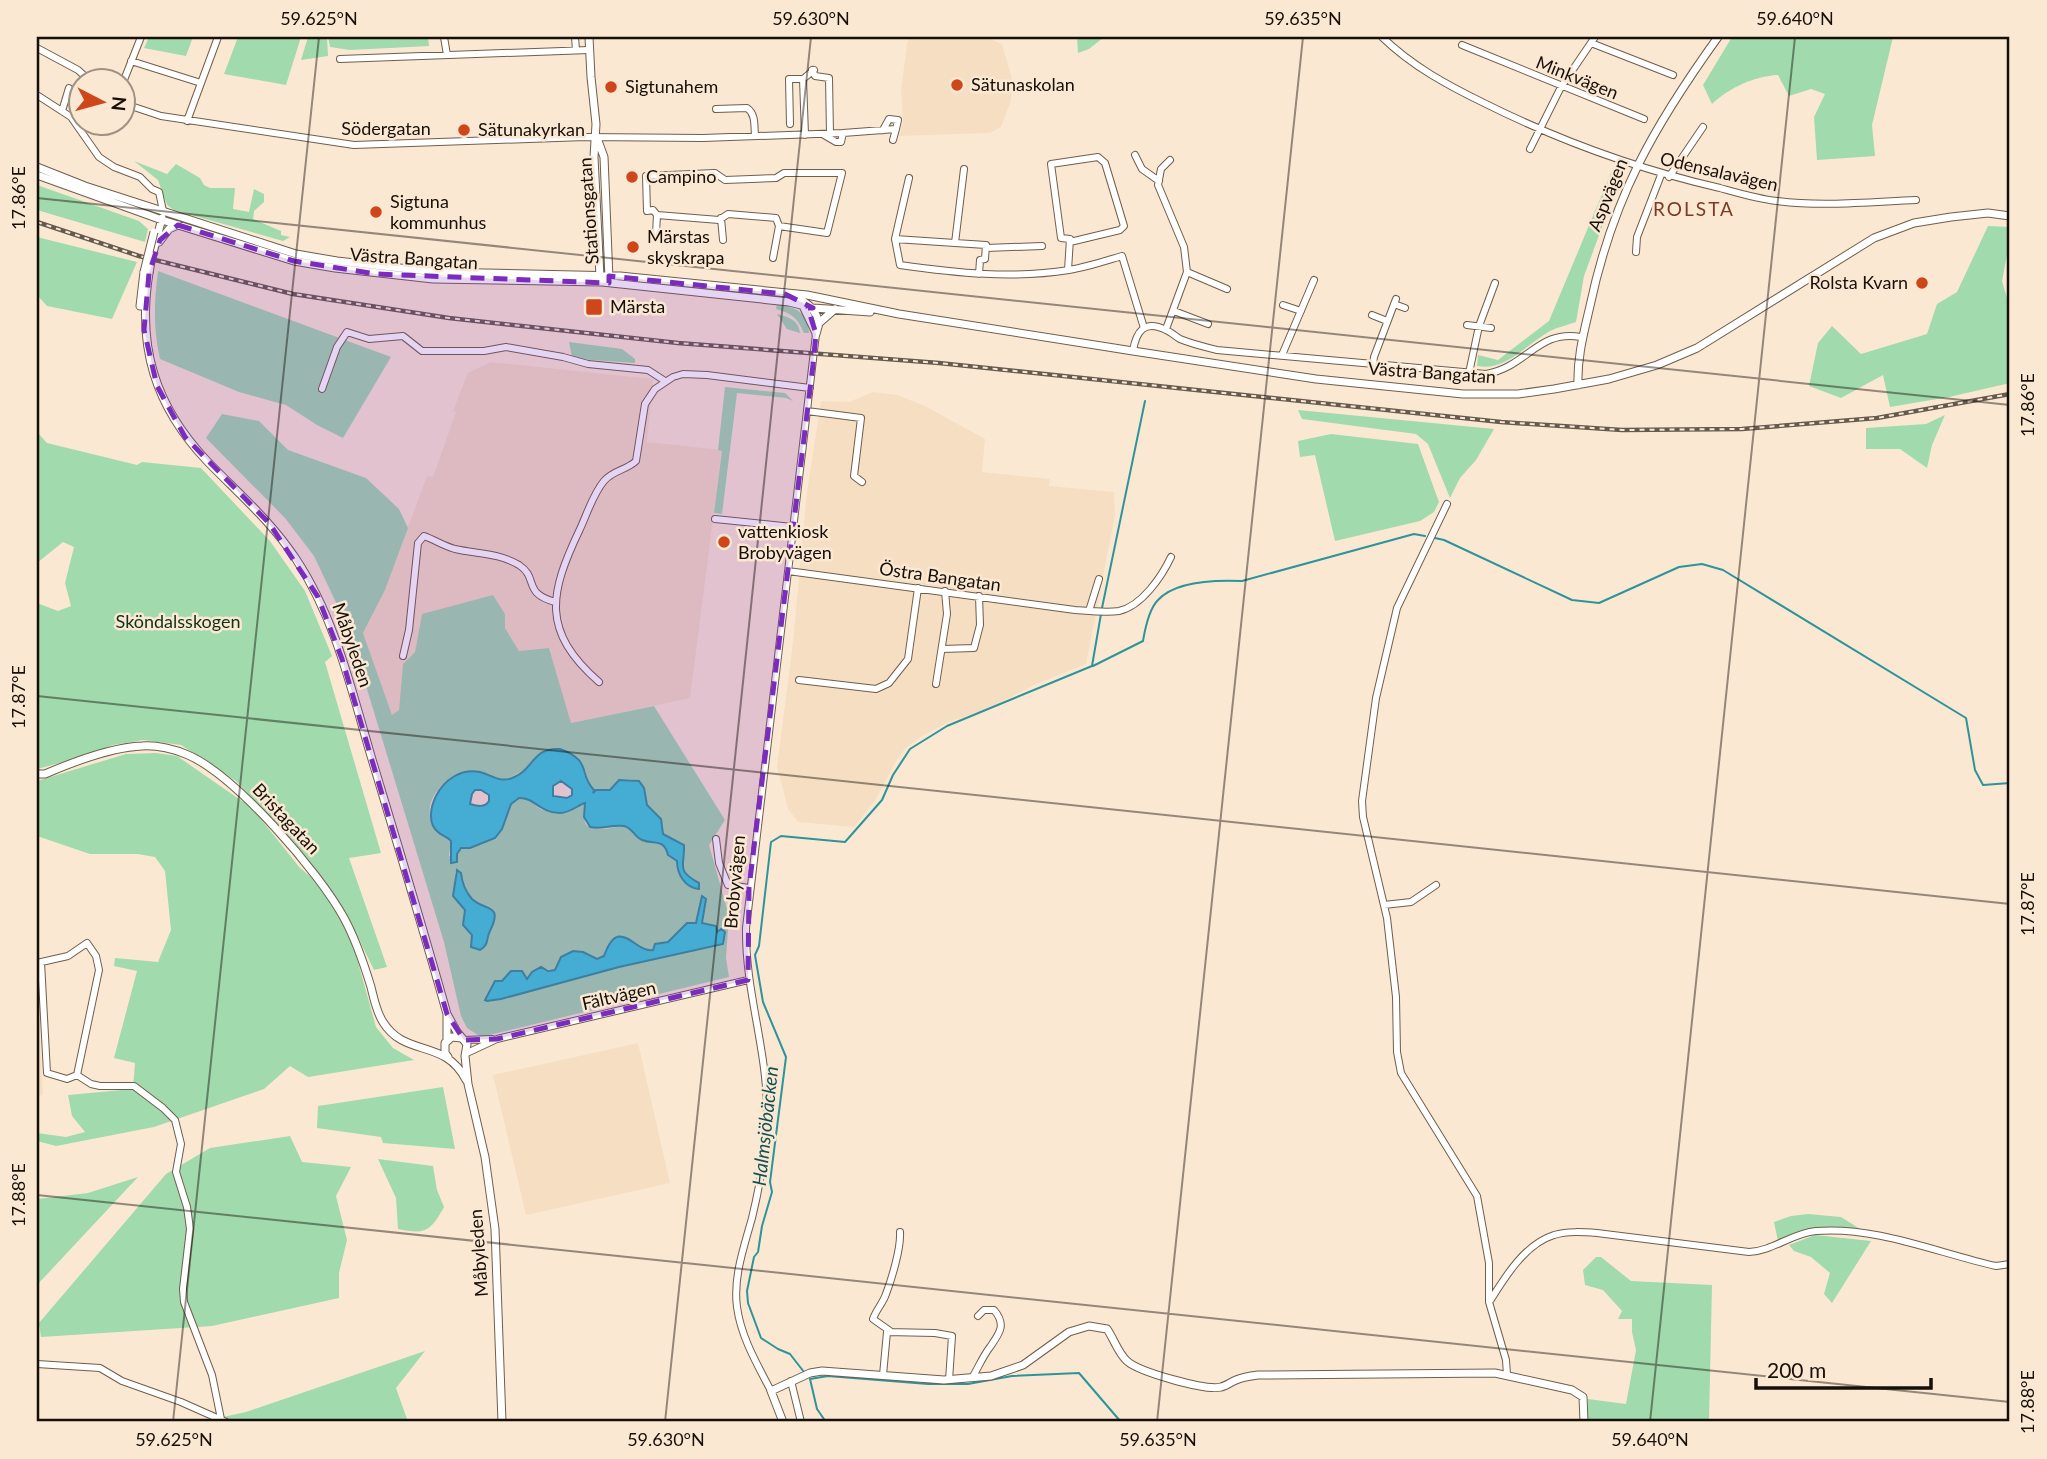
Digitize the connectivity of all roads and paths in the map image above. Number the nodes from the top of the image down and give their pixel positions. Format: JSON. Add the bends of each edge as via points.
{"nodes":[{"id":1,"x":141,"y":37,"type":"edge"},
{"id":2,"x":218,"y":37,"type":"edge"},
{"id":3,"x":444,"y":37,"type":"edge"},
{"id":4,"x":575,"y":37,"type":"edge"},
{"id":5,"x":589,"y":37,"type":"edge"},
{"id":6,"x":1382,"y":37,"type":"edge"},
{"id":7,"x":1718,"y":37,"type":"edge"},
{"id":8,"x":1593,"y":40,"type":"edge"},
{"id":9,"x":1462,"y":45,"type":"dead end"},
{"id":10,"x":37,"y":48,"type":"edge"},
{"id":11,"x":576,"y":50,"type":"junction"},
{"id":12,"x":589,"y":50,"type":"junction"},
{"id":13,"x":447,"y":55,"type":"junction"},
{"id":14,"x":340,"y":59,"type":"dead end"},
{"id":15,"x":131,"y":61,"type":"junction"},
{"id":16,"x":71,"y":66,"type":"edge"},
{"id":17,"x":129,"y":66,"type":"edge"},
{"id":18,"x":1673,"y":75,"type":"dead end"},
{"id":19,"x":803,"y":79,"type":"junction"},
{"id":20,"x":201,"y":83,"type":"junction"},
{"id":21,"x":1560,"y":87,"type":"junction"},
{"id":22,"x":37,"y":95,"type":"edge"},
{"id":23,"x":66,"y":98,"type":"edge"},
{"id":24,"x":136,"y":108,"type":"edge"},
{"id":25,"x":716,"y":109,"type":"dead end"},
{"id":26,"x":62,"y":111,"type":"junction"},
{"id":27,"x":1644,"y":119,"type":"dead end"},
{"id":28,"x":187,"y":121,"type":"junction"},
{"id":29,"x":790,"y":124,"type":"dead end"},
{"id":30,"x":1703,"y":127,"type":"dead end"},
{"id":31,"x":897,"y":129,"type":"junction"},
{"id":32,"x":883,"y":130,"type":"junction"},
{"id":33,"x":1539,"y":130,"type":"junction"},
{"id":34,"x":826,"y":134,"type":"junction"},
{"id":35,"x":805,"y":135,"type":"junction"},
{"id":36,"x":755,"y":136,"type":"junction"},
{"id":37,"x":596,"y":138,"type":"junction"},
{"id":38,"x":893,"y":140,"type":"dead end"},
{"id":39,"x":1530,"y":149,"type":"dead end"},
{"id":40,"x":1135,"y":155,"type":"dead end"},
{"id":41,"x":1170,"y":159,"type":"dead end"},
{"id":42,"x":37,"y":167,"type":"edge"},
{"id":43,"x":1636,"y":167,"type":"junction"},
{"id":44,"x":964,"y":169,"type":"dead end"},
{"id":45,"x":1661,"y":174,"type":"junction"},
{"id":46,"x":37,"y":175,"type":"edge"},
{"id":47,"x":1669,"y":177,"type":"junction"},
{"id":48,"x":909,"y":178,"type":"dead end"},
{"id":49,"x":1159,"y":181,"type":"junction"},
{"id":50,"x":1916,"y":200,"type":"dead end"},
{"id":51,"x":160,"y":209,"type":"junction"},
{"id":52,"x":657,"y":215,"type":"junction"},
{"id":53,"x":2010,"y":216,"type":"edge"},
{"id":54,"x":721,"y":218,"type":"junction"},
{"id":55,"x":159,"y":219,"type":"junction"},
{"id":56,"x":178,"y":225,"type":"junction"},
{"id":57,"x":779,"y":226,"type":"junction"},
{"id":58,"x":158,"y":233,"type":"junction"},
{"id":59,"x":656,"y":234,"type":"dead end"},
{"id":60,"x":895,"y":239,"type":"junction"},
{"id":61,"x":723,"y":240,"type":"dead end"},
{"id":62,"x":1070,"y":242,"type":"junction"},
{"id":63,"x":955,"y":243,"type":"junction"},
{"id":64,"x":1042,"y":246,"type":"dead end"},
{"id":65,"x":986,"y":248,"type":"junction"},
{"id":66,"x":1636,"y":252,"type":"dead end"},
{"id":67,"x":773,"y":258,"type":"dead end"},
{"id":68,"x":1068,"y":270,"type":"junction"},
{"id":69,"x":146,"y":272,"type":"junction"},
{"id":70,"x":1187,"y":272,"type":"junction"},
{"id":71,"x":979,"y":274,"type":"junction"},
{"id":72,"x":605,"y":279,"type":"junction"},
{"id":73,"x":1314,"y":280,"type":"dead end"},
{"id":74,"x":1495,"y":284,"type":"dead end"},
{"id":75,"x":1227,"y":289,"type":"dead end"},
{"id":76,"x":785,"y":294,"type":"junction"},
{"id":77,"x":1307,"y":295,"type":"junction"},
{"id":78,"x":1316,"y":299,"type":"dead end"},
{"id":79,"x":836,"y":305,"type":"junction"},
{"id":80,"x":1283,"y":305,"type":"dead end"},
{"id":81,"x":1405,"y":308,"type":"dead end"},
{"id":82,"x":1301,"y":311,"type":"junction"},
{"id":83,"x":811,"y":312,"type":"junction"},
{"id":84,"x":1174,"y":312,"type":"junction"},
{"id":85,"x":1372,"y":315,"type":"dead end"},
{"id":86,"x":1387,"y":321,"type":"junction"},
{"id":87,"x":819,"y":323,"type":"junction"},
{"id":88,"x":1208,"y":324,"type":"dead end"},
{"id":89,"x":1467,"y":324,"type":"dead end"},
{"id":90,"x":1479,"y":327,"type":"junction"},
{"id":91,"x":1144,"y":328,"type":"junction"},
{"id":92,"x":1491,"y":328,"type":"dead end"},
{"id":93,"x":1166,"y":330,"type":"junction"},
{"id":94,"x":816,"y":334,"type":"junction"},
{"id":95,"x":1581,"y":337,"type":"junction"},
{"id":96,"x":1133,"y":351,"type":"junction"},
{"id":97,"x":1282,"y":355,"type":"junction"},
{"id":98,"x":1373,"y":365,"type":"junction"},
{"id":99,"x":1469,"y":373,"type":"junction"},
{"id":100,"x":666,"y":381,"type":"junction"},
{"id":101,"x":1578,"y":385,"type":"junction"},
{"id":102,"x":810,"y":388,"type":"junction"},
{"id":103,"x":322,"y":389,"type":"dead end"},
{"id":104,"x":807,"y":411,"type":"junction"},
{"id":105,"x":862,"y":482,"type":"dead end"},
{"id":106,"x":1447,"y":504,"type":"dead end"},
{"id":107,"x":715,"y":519,"type":"dead end"},
{"id":108,"x":792,"y":527,"type":"junction"},
{"id":109,"x":1171,"y":557,"type":"dead end"},
{"id":110,"x":788,"y":571,"type":"junction"},
{"id":111,"x":1099,"y":579,"type":"dead end"},
{"id":112,"x":918,"y":588,"type":"junction"},
{"id":113,"x":945,"y":591,"type":"junction"},
{"id":114,"x":979,"y":596,"type":"junction"},
{"id":115,"x":555,"y":601,"type":"junction"},
{"id":116,"x":1089,"y":611,"type":"junction"},
{"id":117,"x":942,"y":649,"type":"junction"},
{"id":118,"x":404,"y":656,"type":"dead end"},
{"id":119,"x":799,"y":680,"type":"dead end"},
{"id":120,"x":599,"y":682,"type":"dead end"},
{"id":121,"x":936,"y":684,"type":"dead end"},
{"id":122,"x":37,"y":774,"type":"edge"},
{"id":123,"x":716,"y":839,"type":"dead end"},
{"id":124,"x":1436,"y":886,"type":"dead end"},
{"id":125,"x":749,"y":888,"type":"junction"},
{"id":126,"x":1384,"y":905,"type":"junction"},
{"id":127,"x":39,"y":962,"type":"edge"},
{"id":128,"x":748,"y":980,"type":"junction"},
{"id":129,"x":447,"y":1014,"type":"junction"},
{"id":130,"x":463,"y":1039,"type":"junction"},
{"id":131,"x":497,"y":1039,"type":"junction"},
{"id":132,"x":446,"y":1042,"type":"junction"},
{"id":133,"x":421,"y":1048,"type":"junction"},
{"id":134,"x":466,"y":1054,"type":"junction"},
{"id":135,"x":450,"y":1059,"type":"junction"},
{"id":136,"x":77,"y":1075,"type":"junction"},
{"id":137,"x":468,"y":1084,"type":"junction"},
{"id":138,"x":900,"y":1232,"type":"dead end"},
{"id":139,"x":2010,"y":1264,"type":"edge"},
{"id":140,"x":1489,"y":1302,"type":"junction"},
{"id":141,"x":978,"y":1316,"type":"dead end"},
{"id":142,"x":890,"y":1331,"type":"junction"},
{"id":143,"x":37,"y":1364,"type":"edge"},
{"id":144,"x":883,"y":1375,"type":"junction"},
{"id":145,"x":1507,"y":1375,"type":"junction"},
{"id":146,"x":972,"y":1378,"type":"junction"},
{"id":147,"x":949,"y":1380,"type":"junction"},
{"id":148,"x":791,"y":1381,"type":"junction"},
{"id":149,"x":771,"y":1391,"type":"junction"},
{"id":150,"x":224,"y":1420,"type":"edge"},
{"id":151,"x":502,"y":1422,"type":"edge"},
{"id":152,"x":783,"y":1422,"type":"edge"},
{"id":153,"x":801,"y":1422,"type":"edge"},
{"id":154,"x":1584,"y":1422,"type":"edge"}],
"edges":[{"from":1,"to":15,"type":"street"},
{"from":2,"to":20,"type":"street"},
{"from":3,"to":13,"type":"street"},
{"from":4,"to":11,"type":"street"},
{"from":5,"to":12,"type":"street","name":"Stationsgatan"},
{"from":6,"to":33,"type":"street","name":"Odensalavägen","via":[[1438,80]]},
{"from":7,"to":43,"type":"street","name":"Aspvägen","via":[[1662,117]]},
{"from":8,"to":18,"type":"street"},
{"from":8,"to":21,"type":"street"},
{"from":9,"to":21,"type":"street","name":"Minkvägen"},
{"from":10,"to":16,"type":"street"},
{"from":11,"to":12,"type":"street"},
{"from":11,"to":13,"type":"street"},
{"from":12,"to":37,"type":"street","name":"Stationsgatan"},
{"from":13,"to":14,"type":"street"},
{"from":15,"to":17,"type":"street"},
{"from":15,"to":20,"type":"street"},
{"from":19,"to":29,"type":"street","via":[[789,79]]},
{"from":19,"to":34,"type":"street","via":[[814,70],[815,76],[829,78]]},
{"from":19,"to":35,"type":"street"},
{"from":20,"to":28,"type":"street"},
{"from":21,"to":27,"type":"street","name":"Minkvägen"},
{"from":21,"to":33,"type":"street"},
{"from":22,"to":26,"type":"street"},
{"from":23,"to":26,"type":"street"},
{"from":24,"to":28,"type":"street","name":"Södergatan"},
{"from":25,"to":36,"type":"street","via":[[750,110]]},
{"from":26,"to":51,"type":"street","via":[[99,157],[159,192]]},
{"from":28,"to":37,"type":"street","name":"Södergatan","via":[[354,145]]},
{"from":30,"to":47,"type":"street"},
{"from":31,"to":32,"type":"street","name":"Södergatan"},
{"from":31,"to":32,"type":"street","name":"Södergatan","via":[[899,123],[894,118]]},
{"from":31,"to":38,"type":"street"},
{"from":32,"to":34,"type":"street","name":"Södergatan"},
{"from":33,"to":39,"type":"street"},
{"from":33,"to":43,"type":"street","name":"Odensalavägen"},
{"from":34,"to":35,"type":"street","name":"Södergatan"},
{"from":35,"to":36,"type":"street","name":"Södergatan"},
{"from":36,"to":37,"type":"street","name":"Södergatan"},
{"from":37,"to":72,"type":"street","name":"Stationsgatan"},
{"from":40,"to":49,"type":"street","via":[[1142,169]]},
{"from":41,"to":49,"type":"street","via":[[1161,169]]},
{"from":42,"to":51,"type":"street","name":"Västra Bangatan"},
{"from":43,"to":45,"type":"street","name":"Odensalavägen"},
{"from":43,"to":95,"type":"street","name":"Aspvägen","via":[[1606,241]]},
{"from":44,"to":63,"type":"street"},
{"from":45,"to":47,"type":"street","name":"Odensalavägen"},
{"from":45,"to":66,"type":"street","via":[[1637,237]]},
{"from":46,"to":55,"type":"street","name":"Västra Bangatan"},
{"from":47,"to":50,"type":"street","name":"Odensalavägen","via":[[1776,201]]},
{"from":48,"to":60,"type":"street"},
{"from":49,"to":70,"type":"street","via":[[1184,247]]},
{"from":51,"to":55,"type":"street","name":"Måbyleden"},
{"from":51,"to":72,"type":"street","name":"Västra Bangatan","via":[[296,254],[337,261],[436,272]]},
{"from":52,"to":54,"type":"street"},
{"from":52,"to":57,"type":"street","via":[[647,211],[646,176],[715,173],[725,180],[842,173],[827,233]]},
{"from":52,"to":59,"type":"street"},
{"from":53,"to":101,"type":"street","name":"Västra Bangatan","via":[[1988,213],[1914,223],[1874,238],[1698,348],[1657,365]]},
{"from":54,"to":57,"type":"street","via":[[728,214],[776,218]]},
{"from":54,"to":61,"type":"street"},
{"from":55,"to":56,"type":"street","name":"Västra Bangatan"},
{"from":55,"to":58,"type":"street","name":"Måbyleden"},
{"from":56,"to":58,"type":"street"},
{"from":56,"to":72,"type":"street","name":"Västra Bangatan","via":[[294,261],[376,274],[433,279]]},
{"from":57,"to":67,"type":"street"},
{"from":58,"to":69,"type":"street","name":"Måbyleden","bridge":true},
{"from":58,"to":69,"type":"street","name":"Måbyleden","bridge":true},
{"from":60,"to":63,"type":"street"},
{"from":60,"to":71,"type":"street","via":[[900,265]]},
{"from":62,"to":62,"type":"street","via":[[1061,238],[1051,164],[1098,157],[1105,163],[1124,226]]},
{"from":62,"to":68,"type":"street"},
{"from":63,"to":65,"type":"street"},
{"from":64,"to":65,"type":"street"},
{"from":65,"to":71,"type":"street"},
{"from":68,"to":71,"type":"street"},
{"from":68,"to":91,"type":"street","via":[[1122,256]]},
{"from":69,"to":129,"type":"street","name":"Måbyleden","via":[[140,305],[144,331],[153,372],[173,419],[286,545],[326,613]]},
{"from":70,"to":75,"type":"street"},
{"from":70,"to":84,"type":"street"},
{"from":72,"to":76,"type":"street","name":"Västra Bangatan"},
{"from":72,"to":83,"type":"street","name":"Västra Bangatan","via":[[778,301]]},
{"from":73,"to":77,"type":"street"},
{"from":74,"to":90,"type":"street"},
{"from":76,"to":79,"type":"street","name":"Västra Bangatan","via":[[825,297]]},
{"from":76,"to":83,"type":"street","name":"Västra Bangatan","via":[[806,302]]},
{"from":77,"to":78,"type":"street"},
{"from":77,"to":82,"type":"street"},
{"from":79,"to":83,"type":"street","name":"Västra Bangatan","via":[[826,302]]},
{"from":79,"to":87,"type":"street"},
{"from":79,"to":96,"type":"street","name":"Västra Bangatan"},
{"from":80,"to":82,"type":"street"},
{"from":81,"to":86,"type":"street","via":[[1395,302]]},
{"from":82,"to":97,"type":"street"},
{"from":83,"to":87,"type":"street"},
{"from":83,"to":94,"type":"street","name":"Brobyvägen"},
{"from":84,"to":88,"type":"street"},
{"from":84,"to":93,"type":"street"},
{"from":85,"to":86,"type":"street"},
{"from":86,"to":98,"type":"street"},
{"from":87,"to":94,"type":"street","name":"Brobyvägen"},
{"from":89,"to":90,"type":"street"},
{"from":90,"to":92,"type":"street"},
{"from":90,"to":99,"type":"street"},
{"from":91,"to":93,"type":"street"},
{"from":91,"to":96,"type":"street","via":[[1137,333]]},
{"from":93,"to":97,"type":"street","via":[[1217,350]]},
{"from":94,"to":102,"type":"street","name":"Brobyvägen"},
{"from":95,"to":99,"type":"street","via":[[1555,336],[1497,373]]},
{"from":95,"to":101,"type":"street","name":"Aspvägen"},
{"from":96,"to":101,"type":"street","name":"Västra Bangatan","via":[[1317,379],[1463,394],[1518,394]]},
{"from":97,"to":98,"type":"street"},
{"from":98,"to":99,"type":"street"},
{"from":100,"to":102,"type":"street","via":[[683,374]]},
{"from":100,"to":103,"type":"street","via":[[648,370],[589,364],[506,347],[422,351],[404,336],[369,339],[347,332]]},
{"from":100,"to":115,"type":"street","via":[[645,404],[636,461],[604,480],[565,561]]},
{"from":102,"to":104,"type":"street","name":"Brobyvägen"},
{"from":104,"to":105,"type":"street","via":[[861,418],[854,476]]},
{"from":104,"to":108,"type":"street","name":"Brobyvägen"},
{"from":106,"to":126,"type":"street","via":[[1397,608],[1371,731],[1362,810]]},
{"from":107,"to":108,"type":"street"},
{"from":108,"to":110,"type":"street","name":"Brobyvägen"},
{"from":109,"to":116,"type":"street","name":"Östra Bangatan","via":[[1161,579],[1138,599],[1118,611]]},
{"from":110,"to":112,"type":"street","name":"Östra Bangatan"},
{"from":110,"to":125,"type":"street","name":"Brobyvägen"},
{"from":111,"to":116,"type":"street"},
{"from":112,"to":113,"type":"street","name":"Östra Bangatan"},
{"from":112,"to":119,"type":"street","via":[[908,659],[889,683],[876,688]]},
{"from":113,"to":114,"type":"street","name":"Östra Bangatan"},
{"from":113,"to":117,"type":"street"},
{"from":114,"to":116,"type":"street","name":"Östra Bangatan"},
{"from":114,"to":117,"type":"street","via":[[980,625],[974,648]]},
{"from":115,"to":118,"type":"street","via":[[534,592],[528,574],[509,560],[458,550],[424,536],[418,543]]},
{"from":115,"to":120,"type":"street","via":[[565,644]]},
{"from":117,"to":121,"type":"street"},
{"from":122,"to":133,"type":"street","name":"Bristagatan","via":[[142,746],[166,748],[206,766],[237,790],[321,881],[359,951],[380,1019],[394,1036]]},
{"from":123,"to":125,"type":"street","via":[[728,885]]},
{"from":124,"to":126,"type":"street","via":[[1411,902]]},
{"from":125,"to":128,"type":"street","name":"Brobyvägen"},
{"from":126,"to":140,"type":"street","via":[[1401,1073],[1477,1196],[1489,1263]]},
{"from":127,"to":136,"type":"street","via":[[47,1073],[67,1079]]},
{"from":127,"to":136,"type":"street","via":[[68,956],[87,943],[96,956],[99,970]]},
{"from":128,"to":131,"type":"street","name":"Fältvägen"},
{"from":128,"to":149,"type":"street","name":"Brobyvägen","via":[[763,1056],[767,1132],[739,1270],[737,1304],[750,1348]]},
{"from":129,"to":130,"type":"street","name":"Måbyleden"},
{"from":129,"to":132,"type":"street","name":"Måbyleden"},
{"from":130,"to":131,"type":"street","name":"Fältvägen"},
{"from":130,"to":132,"type":"street"},
{"from":130,"to":134,"type":"street","name":"Måbyleden"},
{"from":131,"to":134,"type":"street","name":"Fältvägen"},
{"from":132,"to":133,"type":"street"},
{"from":132,"to":135,"type":"street","name":"Måbyleden"},
{"from":133,"to":135,"type":"street","name":"Bristagatan"},
{"from":134,"to":135,"type":"street"},
{"from":134,"to":137,"type":"street","name":"Måbyleden"},
{"from":135,"to":137,"type":"street","name":"Måbyleden"},
{"from":136,"to":150,"type":"street","via":[[100,1086],[134,1086],[174,1120],[181,1144],[176,1172],[190,1229],[184,1302]]},
{"from":137,"to":151,"type":"street","name":"Måbyleden","via":[[495,1229]]},
{"from":138,"to":142,"type":"street","via":[[885,1297],[873,1320]]},
{"from":139,"to":140,"type":"street","via":[[1996,1266],[1877,1236],[1828,1231],[1809,1232],[1749,1252],[1574,1232],[1554,1235],[1532,1247]]},
{"from":140,"to":145,"type":"street"},
{"from":141,"to":146,"type":"street","via":[[984,1310],[994,1310],[1001,1325],[997,1340]]},
{"from":142,"to":144,"type":"street"},
{"from":142,"to":147,"type":"street","via":[[952,1336]]},
{"from":143,"to":150,"type":"street","via":[[100,1368]]},
{"from":144,"to":147,"type":"street"},
{"from":144,"to":148,"type":"street","via":[[822,1371]]},
{"from":145,"to":146,"type":"street","via":[[1258,1375],[1238,1378],[1221,1388],[1203,1386],[1129,1364],[1107,1329],[1089,1326],[1058,1338],[1011,1371]]},
{"from":145,"to":154,"type":"street","via":[[1579,1394]]},
{"from":146,"to":147,"type":"street"},
{"from":148,"to":149,"type":"street"},
{"from":148,"to":153,"type":"street"},
{"from":149,"to":152,"type":"street","name":"Brobyvägen"}]}
